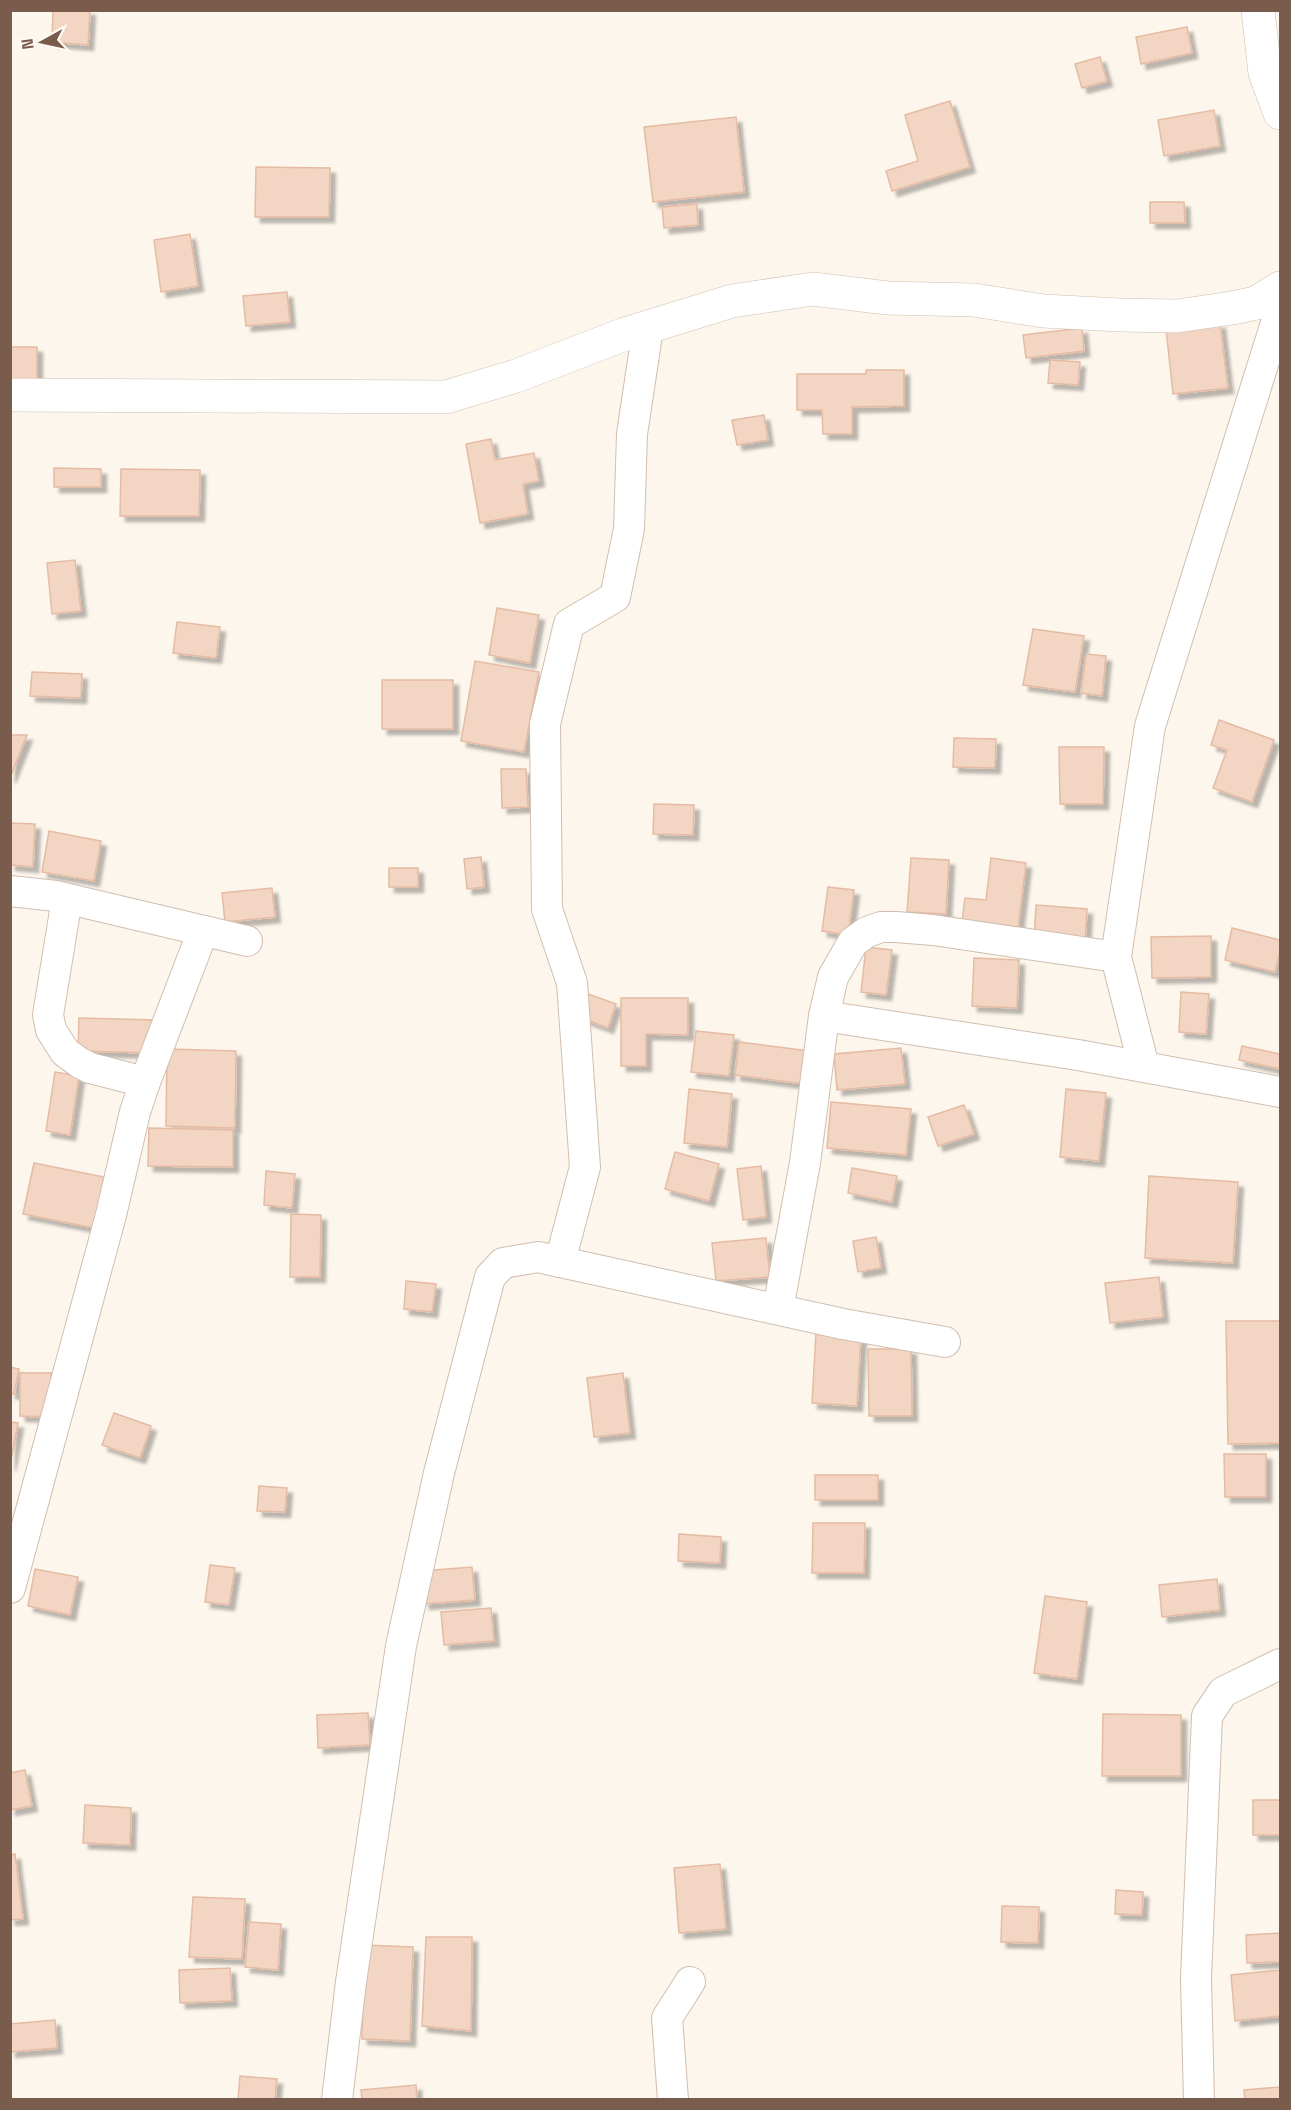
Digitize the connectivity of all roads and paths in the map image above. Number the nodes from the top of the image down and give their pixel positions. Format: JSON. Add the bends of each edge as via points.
{"nodes":[{"id":1,"x":1258,"y":10,"type":"edge"},
{"id":2,"x":1281,"y":113,"type":"edge"},
{"id":3,"x":1281,"y":288,"type":"edge"},
{"id":4,"x":1281,"y":310,"type":"edge"},
{"id":5,"x":648,"y":328,"type":"junction"},
{"id":6,"x":10,"y":395,"type":"edge"},
{"id":7,"x":10,"y":891,"type":"edge"},
{"id":8,"x":67,"y":899,"type":"junction"},
{"id":9,"x":203,"y":931,"type":"junction"},
{"id":10,"x":247,"y":941,"type":"dead end"},
{"id":11,"x":1116,"y":957,"type":"junction"},
{"id":12,"x":824,"y":1016,"type":"junction"},
{"id":13,"x":1144,"y":1067,"type":"junction"},
{"id":14,"x":145,"y":1082,"type":"junction"},
{"id":15,"x":1281,"y":1092,"type":"edge"},
{"id":16,"x":560,"y":1262,"type":"junction"},
{"id":17,"x":778,"y":1309,"type":"junction"},
{"id":18,"x":945,"y":1342,"type":"dead end"},
{"id":19,"x":10,"y":1588,"type":"edge"},
{"id":20,"x":1281,"y":1664,"type":"edge"},
{"id":21,"x":690,"y":1982,"type":"dead end"},
{"id":22,"x":337,"y":2100,"type":"edge"},
{"id":23,"x":673,"y":2100,"type":"edge"},
{"id":24,"x":1199,"y":2100,"type":"edge"}],
"edges":[{"from":1,"to":2,"type":"street","via":[[1265,73]]},
{"from":3,"to":5,"type":"street","via":[[1256,303],[1176,316],[1044,311],[974,300],[813,289],[732,301]]},
{"from":4,"to":11,"type":"street","via":[[1150,726]]},
{"from":5,"to":6,"type":"street","via":[[446,397]]},
{"from":5,"to":16,"type":"street","via":[[632,434],[629,529],[615,597],[569,624],[545,724],[547,909],[572,983],[585,1167]]},
{"from":7,"to":8,"type":"street"},
{"from":8,"to":9,"type":"street"},
{"from":8,"to":14,"type":"street","via":[[48,1015],[51,1030],[65,1052],[80,1063]]},
{"from":9,"to":10,"type":"street"},
{"from":9,"to":14,"type":"street"},
{"from":11,"to":12,"type":"street","via":[[933,930],[880,927],[853,942],[844,955],[833,977]]},
{"from":11,"to":13,"type":"street"},
{"from":12,"to":13,"type":"street"},
{"from":12,"to":17,"type":"street","via":[[806,1163]]},
{"from":13,"to":15,"type":"street"},
{"from":14,"to":19,"type":"street"},
{"from":16,"to":17,"type":"street"},
{"from":16,"to":22,"type":"street","via":[[538,1257],[503,1263],[490,1277],[439,1473],[401,1646]]},
{"from":17,"to":18,"type":"street"},
{"from":20,"to":24,"type":"street","via":[[1223,1692],[1207,1716],[1196,1979]]},
{"from":21,"to":23,"type":"street","via":[[667,2018]]}]}
